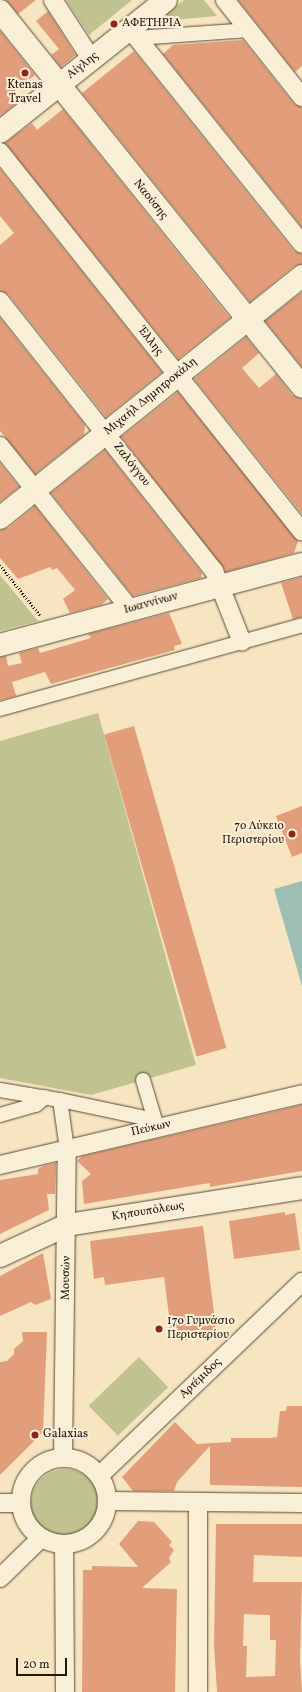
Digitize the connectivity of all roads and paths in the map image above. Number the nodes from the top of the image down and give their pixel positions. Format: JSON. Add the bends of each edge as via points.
{"nodes":[{"id":1,"x":53,"y":0,"type":"edge"},
{"id":2,"x":166,"y":0,"type":"edge"},
{"id":3,"x":225,"y":0,"type":"edge"},
{"id":4,"x":0,"y":11,"type":"edge"},
{"id":5,"x":249,"y":30,"type":"junction"},
{"id":6,"x":133,"y":34,"type":"junction"},
{"id":7,"x":92,"y":60,"type":"junction"},
{"id":8,"x":59,"y":86,"type":"junction"},
{"id":9,"x":302,"y":97,"type":"edge"},
{"id":10,"x":0,"y":132,"type":"edge"},
{"id":11,"x":0,"y":152,"type":"edge"},
{"id":12,"x":302,"y":244,"type":"edge"},
{"id":13,"x":302,"y":276,"type":"edge"},
{"id":14,"x":0,"y":301,"type":"edge"},
{"id":15,"x":247,"y":320,"type":"junction"},
{"id":16,"x":176,"y":376,"type":"junction"},
{"id":17,"x":302,"y":387,"type":"edge"},
{"id":18,"x":106,"y":433,"type":"junction"},
{"id":19,"x":0,"y":446,"type":"edge"},
{"id":20,"x":35,"y":490,"type":"junction"},
{"id":21,"x":0,"y":518,"type":"edge"},
{"id":22,"x":302,"y":531,"type":"edge"},
{"id":23,"x":302,"y":564,"type":"edge"},
{"id":24,"x":0,"y":565,"type":"edge"},
{"id":25,"x":221,"y":586,"type":"junction"},
{"id":26,"x":32,"y":605,"type":"dead end"},
{"id":27,"x":130,"y":609,"type":"junction"},
{"id":28,"x":302,"y":625,"type":"edge"},
{"id":29,"x":242,"y":642,"type":"junction"},
{"id":30,"x":0,"y":645,"type":"edge"},
{"id":31,"x":0,"y":709,"type":"edge"},
{"id":32,"x":143,"y":1080,"type":"dead end"},
{"id":33,"x":0,"y":1090,"type":"edge"},
{"id":34,"x":302,"y":1094,"type":"edge"},
{"id":35,"x":45,"y":1097,"type":"junction"},
{"id":36,"x":60,"y":1100,"type":"junction"},
{"id":37,"x":0,"y":1115,"type":"edge"},
{"id":38,"x":155,"y":1124,"type":"junction"},
{"id":39,"x":67,"y":1149,"type":"junction"},
{"id":40,"x":0,"y":1165,"type":"edge"},
{"id":41,"x":302,"y":1188,"type":"edge"},
{"id":42,"x":67,"y":1225,"type":"junction"},
{"id":43,"x":0,"y":1256,"type":"edge"},
{"id":44,"x":302,"y":1282,"type":"edge"},
{"id":45,"x":64,"y":1457,"type":"junction"},
{"id":46,"x":99,"y":1476,"type":"junction"},
{"id":47,"x":107,"y":1501,"type":"junction"},
{"id":48,"x":198,"y":1502,"type":"junction"},
{"id":49,"x":0,"y":1503,"type":"edge"},
{"id":50,"x":20,"y":1503,"type":"junction"},
{"id":51,"x":302,"y":1503,"type":"edge"},
{"id":52,"x":41,"y":1538,"type":"junction"},
{"id":53,"x":64,"y":1545,"type":"junction"},
{"id":54,"x":0,"y":1578,"type":"edge"},
{"id":55,"x":65,"y":1692,"type":"edge"},
{"id":56,"x":198,"y":1692,"type":"edge"}],
"edges":[{"from":1,"to":7,"type":"street"},
{"from":2,"to":6,"type":"street","name":"Αίγλης"},
{"from":3,"to":5,"type":"street"},
{"from":4,"to":8,"type":"street","name":"Ναούσης"},
{"from":5,"to":6,"type":"street"},
{"from":5,"to":9,"type":"street"},
{"from":6,"to":7,"type":"street","name":"Αίγλης"},
{"from":6,"to":12,"type":"street"},
{"from":7,"to":8,"type":"street","name":"Αίγλης"},
{"from":8,"to":10,"type":"street","name":"Αίγλης"},
{"from":8,"to":15,"type":"street","name":"Ναούσης"},
{"from":11,"to":16,"type":"street","name":"Έλλης"},
{"from":13,"to":15,"type":"street","name":"Μιχαήλ Δημητροκάλη"},
{"from":14,"to":18,"type":"street","name":"Ζαλόγγου"},
{"from":15,"to":16,"type":"street","name":"Μιχαήλ Δημητροκάλη"},
{"from":15,"to":17,"type":"street","name":"Ναούσης"},
{"from":16,"to":18,"type":"street","name":"Μιχαήλ Δημητροκάλη"},
{"from":16,"to":22,"type":"street","name":"Έλλης"},
{"from":18,"to":20,"type":"street","name":"Μιχαήλ Δημητροκάλη"},
{"from":18,"to":25,"type":"street","name":"Ζαλόγγου","via":[[214,571]]},
{"from":19,"to":20,"type":"street"},
{"from":20,"to":21,"type":"street","name":"Μιχαήλ Δημητροκάλη"},
{"from":20,"to":27,"type":"street"},
{"from":23,"to":25,"type":"street","name":"Ιωαννίνων"},
{"from":24,"to":26,"type":"path"},
{"from":25,"to":27,"type":"street","name":"Ιωαννίνων"},
{"from":25,"to":29,"type":"street","name":"Ζαλόγγου"},
{"from":27,"to":30,"type":"street","name":"Ιωαννίνων"},
{"from":28,"to":29,"type":"street"},
{"from":29,"to":31,"type":"street"},
{"from":32,"to":38,"type":"street"},
{"from":33,"to":35,"type":"street"},
{"from":34,"to":38,"type":"street","name":"Πεύκων"},
{"from":35,"to":36,"type":"street"},
{"from":35,"to":37,"type":"street","via":[[36,1105]]},
{"from":36,"to":38,"type":"street"},
{"from":36,"to":39,"type":"street","name":"Μουσών"},
{"from":38,"to":39,"type":"street","name":"Πεύκων"},
{"from":39,"to":40,"type":"street","name":"Πεύκων"},
{"from":39,"to":42,"type":"street","name":"Μουσών"},
{"from":41,"to":42,"type":"street","name":"Κηπουπόλεως"},
{"from":42,"to":43,"type":"street","name":"Κηπουπόλεως"},
{"from":42,"to":45,"type":"street","name":"Μουσών"},
{"from":44,"to":46,"type":"street","name":"Αρτέμιδος"},
{"from":45,"to":46,"type":"street","via":[[77,1459],[90,1466]]},
{"from":45,"to":50,"type":"street","via":[[47,1461],[32,1471],[25,1480]]},
{"from":46,"to":47,"type":"street"},
{"from":47,"to":48,"type":"street"},
{"from":47,"to":53,"type":"street","via":[[105,1514],[90,1536]]},
{"from":48,"to":51,"type":"street"},
{"from":48,"to":56,"type":"street"},
{"from":49,"to":50,"type":"street"},
{"from":50,"to":52,"type":"street","via":[[26,1523]]},
{"from":52,"to":53,"type":"street"},
{"from":52,"to":54,"type":"street"},
{"from":53,"to":55,"type":"street"}]}
